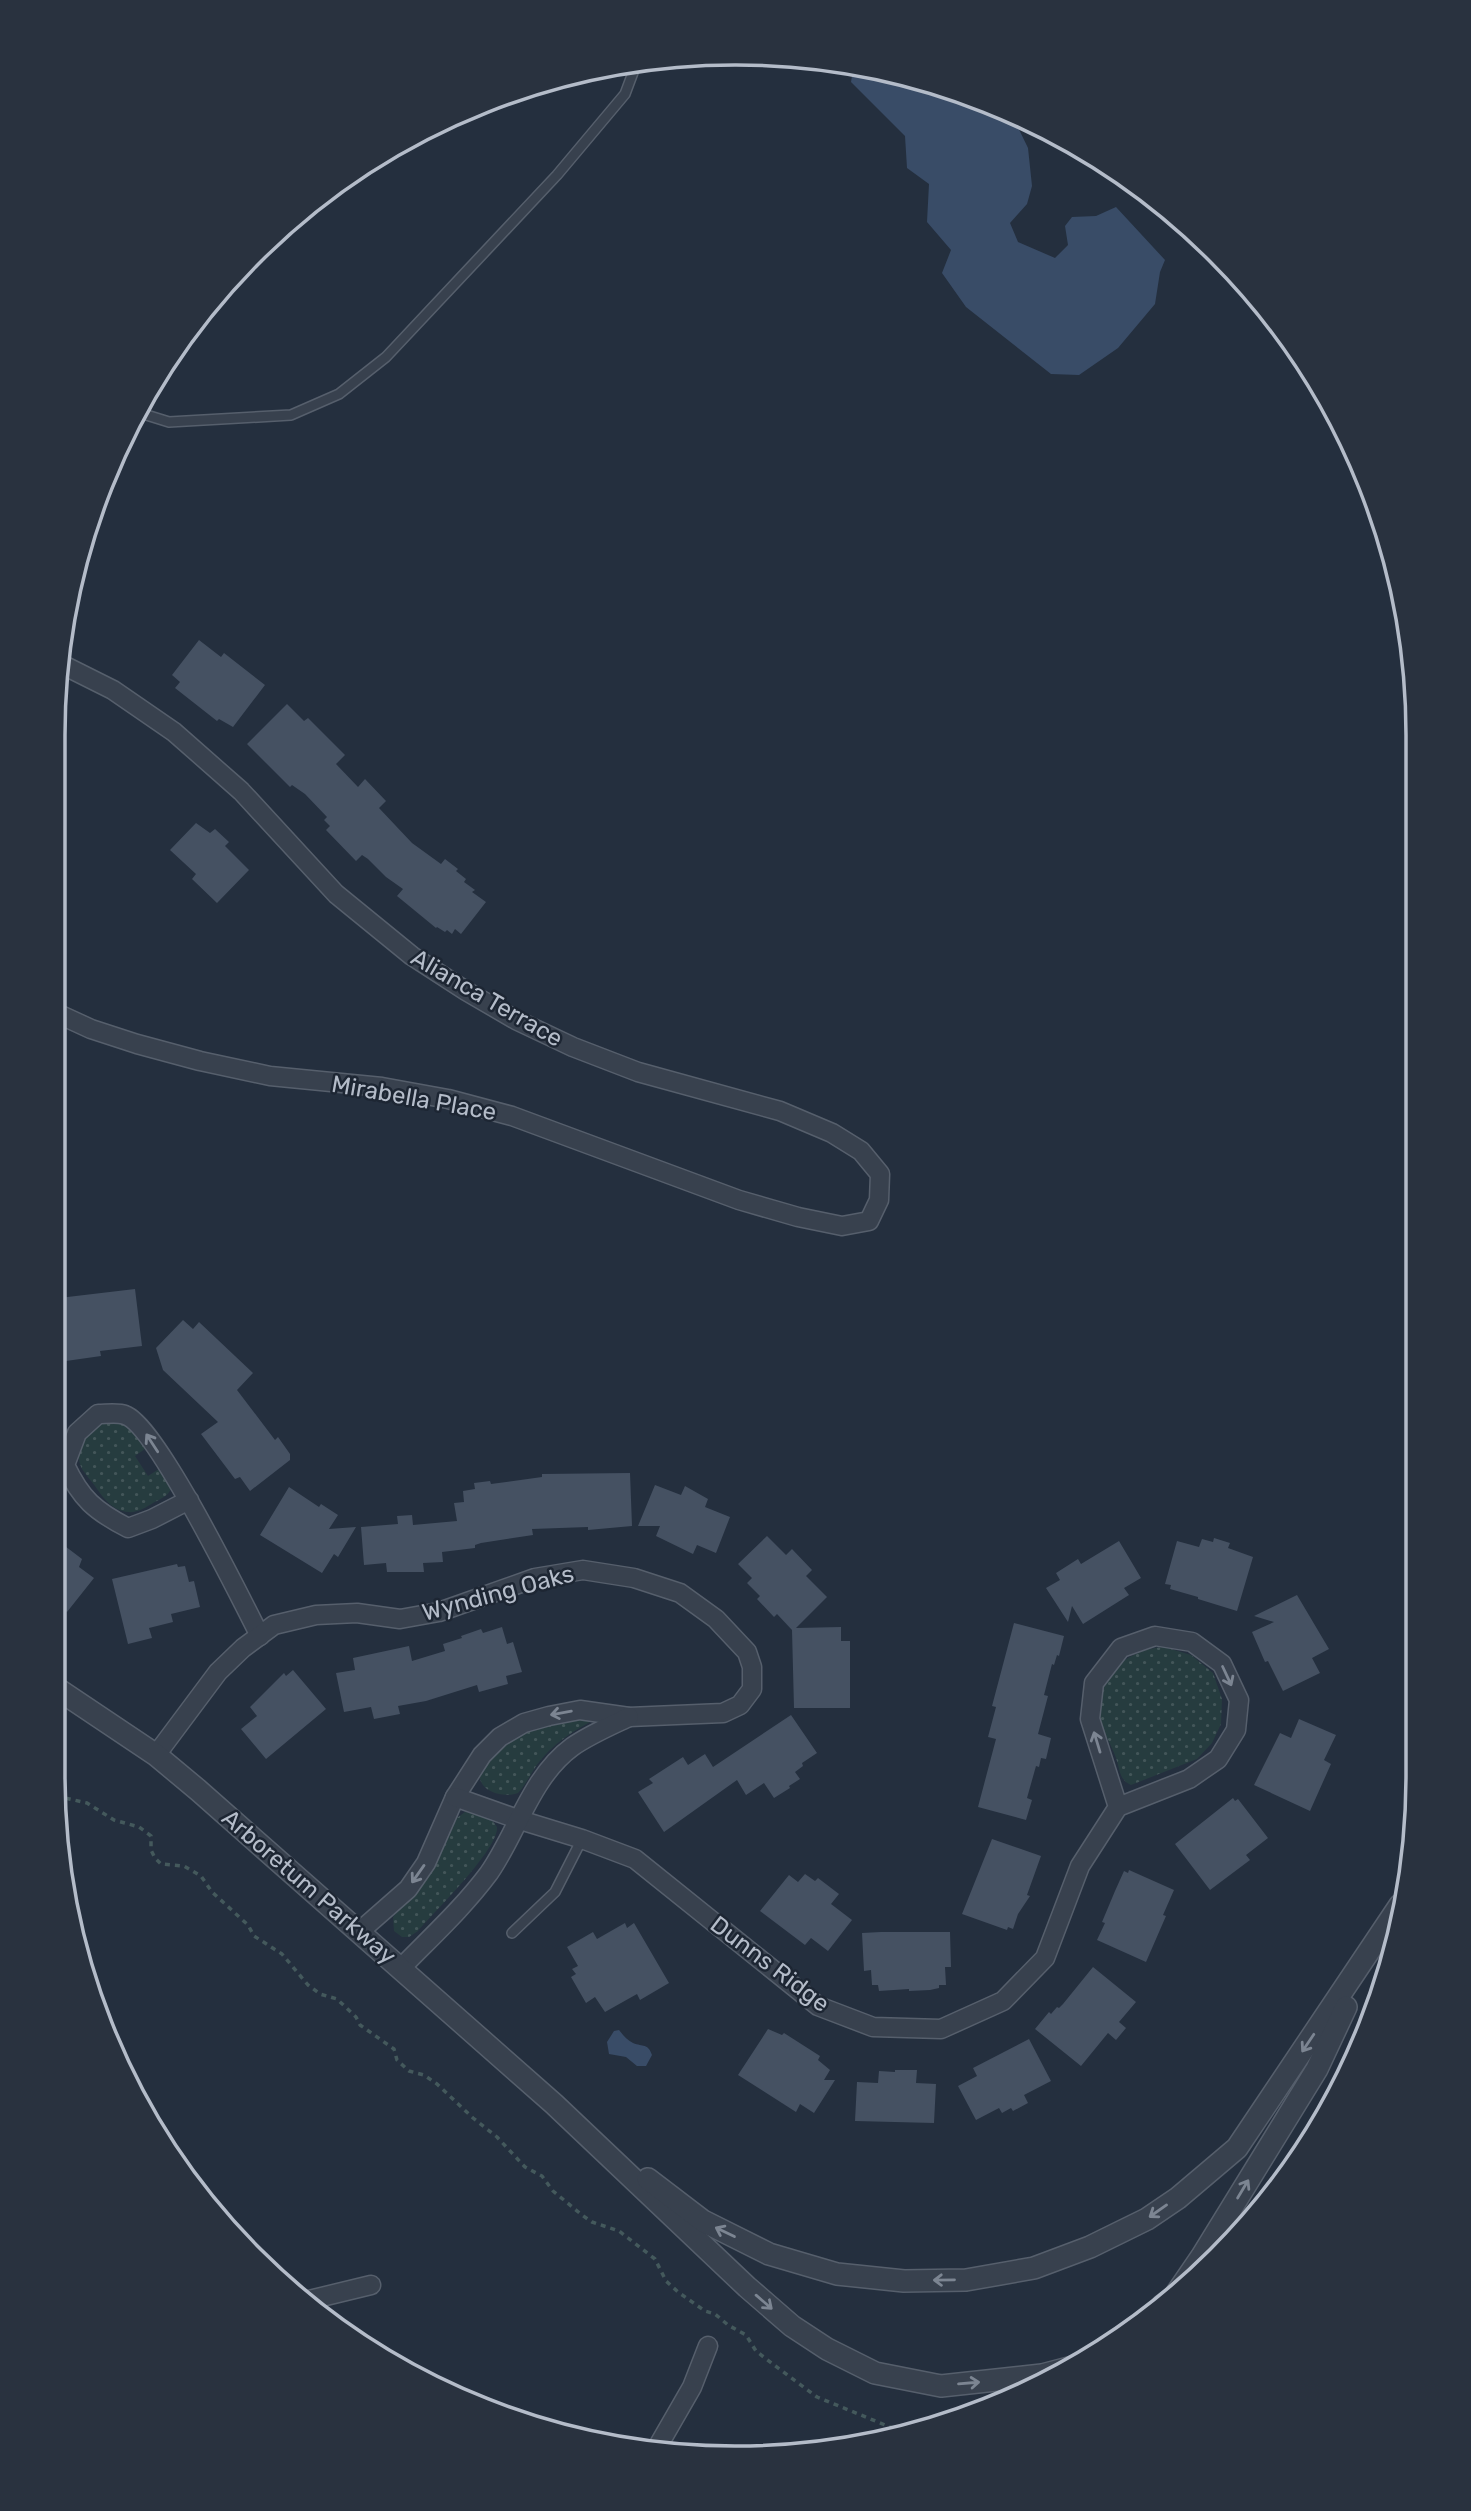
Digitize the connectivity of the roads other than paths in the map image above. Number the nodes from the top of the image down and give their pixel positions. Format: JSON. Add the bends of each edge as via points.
{"nodes":[{"id":1,"x":634,"y":73,"type":"edge"},
{"id":2,"x":147,"y":415,"type":"edge"},
{"id":3,"x":68,"y":667,"type":"edge"},
{"id":4,"x":65,"y":1016,"type":"edge"},
{"id":5,"x":879,"y":1200,"type":"joint"},
{"id":6,"x":189,"y":1500,"type":"junction"},
{"id":7,"x":260,"y":1636,"type":"junction"},
{"id":8,"x":65,"y":1694,"type":"edge"},
{"id":9,"x":629,"y":1717,"type":"junction"},
{"id":10,"x":156,"y":1755,"type":"junction"},
{"id":11,"x":455,"y":1797,"type":"junction"},
{"id":12,"x":1118,"y":1807,"type":"junction"},
{"id":13,"x":520,"y":1820,"type":"junction"},
{"id":14,"x":582,"y":1839,"type":"junction"},
{"id":15,"x":1390,"y":1920,"type":"edge"},
{"id":16,"x":359,"y":1932,"type":"junction"},
{"id":17,"x":512,"y":1933,"type":"dead end"},
{"id":18,"x":1387,"y":1934,"type":"edge"},
{"id":19,"x":401,"y":1968,"type":"junction"},
{"id":20,"x":554,"y":2105,"type":"junction"},
{"id":21,"x":1199,"y":2260,"type":"edge"},
{"id":22,"x":371,"y":2285,"type":"dead end"},
{"id":23,"x":315,"y":2298,"type":"edge"},
{"id":24,"x":708,"y":2346,"type":"dead end"},
{"id":25,"x":1034,"y":2376,"type":"edge"},
{"id":26,"x":660,"y":2442,"type":"edge"}],
"edges":[{"from":1,"to":2,"type":"lane","via":[[625,94],[557,175],[386,356],[339,394],[291,415],[169,422]]},
{"from":3,"to":5,"type":"street","name":"Alianca Terrace","via":[[113,690],[174,732],[241,791],[336,894],[412,956],[516,1020],[573,1047],[638,1072],[780,1111],[832,1133],[861,1151],[880,1174]]},
{"from":4,"to":5,"type":"street","name":"Mirabella Place","via":[[200,1061],[270,1076],[382,1087],[512,1116],[739,1200],[798,1217],[842,1226],[869,1221]]},
{"from":6,"to":6,"type":"street","one_way":true,"via":[[144,1430],[126,1415],[98,1413],[77,1433],[65,1465],[77,1489],[103,1515],[128,1528]]},
{"from":6,"to":7,"type":"street"},
{"from":7,"to":9,"type":"street","name":"Wynding Oaks","via":[[274,1625],[316,1615],[357,1613],[400,1619],[439,1612],[560,1573],[583,1570],[634,1577],[680,1593],[716,1619],[747,1652],[752,1689],[740,1705],[723,1713]]},
{"from":7,"to":10,"type":"street","name":"Wynding Oaks","via":[[218,1672]]},
{"from":8,"to":10,"type":"street","name":"Arboretum Parkway"},
{"from":9,"to":11,"type":"street","name":"Wynding Oaks","one_way":true,"via":[[580,1710],[524,1723],[482,1755]]},
{"from":9,"to":13,"type":"street","name":"Wynding Oaks","via":[[571,1748],[546,1775]]},
{"from":10,"to":16,"type":"street","name":"Arboretum Parkway"},
{"from":11,"to":13,"type":"street","name":"Dunns Ridge"},
{"from":11,"to":16,"type":"street","name":"Wynding Oaks","one_way":true,"via":[[426,1863],[408,1889]]},
{"from":12,"to":12,"type":"street","one_way":true,"via":[[1090,1719],[1094,1683],[1121,1648],[1155,1636],[1192,1642],[1222,1664],[1238,1700],[1236,1730],[1218,1759],[1189,1779]]},
{"from":12,"to":14,"type":"street","name":"Dunns Ridge","via":[[1080,1866],[1045,1958],[1003,2001],[941,2029],[873,2027],[818,2006],[635,1859]]},
{"from":13,"to":14,"type":"street","name":"Dunns Ridge"},
{"from":13,"to":19,"type":"street","name":"Wynding Oaks","via":[[468,1900]]},
{"from":14,"to":17,"type":"lane","via":[[555,1892]]},
{"from":15,"to":20,"type":"street","name":"Arboretum Parkway","one_way":true,"via":[[1237,2148],[1147,2219],[1034,2268],[966,2280],[904,2281],[837,2274],[769,2254],[703,2221]]},
{"from":16,"to":19,"type":"street","name":"Arboretum Parkway"},
{"from":21,"to":18,"type":"street","one_way":true,"via":[[1317,2069]]},
{"from":19,"to":20,"type":"street","name":"Arboretum Parkway"},
{"from":20,"to":25,"type":"street","name":"Arboretum Parkway","one_way":true,"via":[[792,2326],[852,2363],[876,2373],[941,2386]]},
{"from":22,"to":23,"type":"street"},
{"from":24,"to":26,"type":"street"}]}
